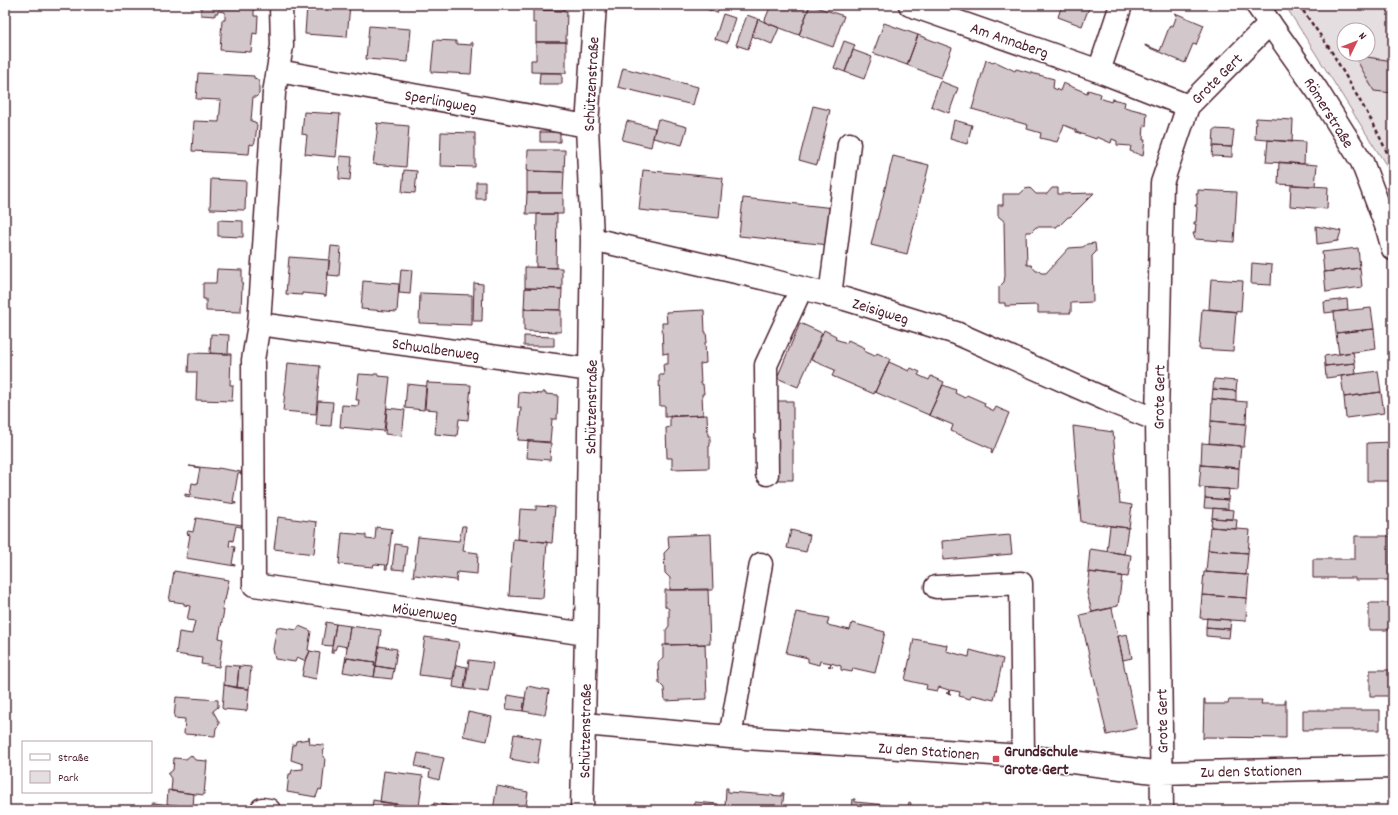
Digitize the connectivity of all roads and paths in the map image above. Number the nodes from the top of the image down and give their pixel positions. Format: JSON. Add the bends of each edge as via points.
{"nodes":[{"id":1,"x":281,"y":5,"type":"edge"},
{"id":2,"x":595,"y":5,"type":"edge"},
{"id":3,"x":1121,"y":5,"type":"edge"},
{"id":4,"x":1257,"y":5,"type":"edge"},
{"id":5,"x":1299,"y":5,"type":"edge"},
{"id":6,"x":917,"y":6,"type":"edge"},
{"id":7,"x":1270,"y":23,"type":"junction"},
{"id":8,"x":1099,"y":70,"type":"junction"},
{"id":9,"x":286,"y":73,"type":"junction"},
{"id":10,"x":1188,"y":106,"type":"junction"},
{"id":11,"x":587,"y":126,"type":"junction"},
{"id":12,"x":849,"y":144,"type":"dead end"},
{"id":13,"x":1393,"y":165,"type":"edge"},
{"id":14,"x":1390,"y":227,"type":"edge"},
{"id":15,"x":592,"y":239,"type":"junction"},
{"id":16,"x":1393,"y":249,"type":"edge"},
{"id":17,"x":801,"y":288,"type":"junction"},
{"id":18,"x":830,"y":296,"type":"junction"},
{"id":19,"x":259,"y":324,"type":"junction"},
{"id":20,"x":591,"y":370,"type":"junction"},
{"id":21,"x":1157,"y":420,"type":"junction"},
{"id":22,"x":766,"y":474,"type":"dead end"},
{"id":23,"x":761,"y":564,"type":"dead end"},
{"id":24,"x":936,"y":587,"type":"dead end"},
{"id":25,"x":586,"y":634,"type":"junction"},
{"id":26,"x":584,"y":724,"type":"junction"},
{"id":27,"x":730,"y":737,"type":"junction"},
{"id":28,"x":1023,"y":756,"type":"junction"},
{"id":29,"x":1393,"y":767,"type":"edge"},
{"id":30,"x":1162,"y":773,"type":"junction"},
{"id":31,"x":582,"y":810,"type":"edge"},
{"id":32,"x":1162,"y":810,"type":"edge"}],
"edges":[{"from":1,"to":9,"type":"street","via":[[282,46]]},
{"from":2,"to":11,"type":"street","name":"Schützenstraße"},
{"from":3,"to":8,"type":"street"},
{"from":4,"to":7,"type":"street","name":"Römerstraße"},
{"from":5,"to":13,"type":"path","via":[[1330,49],[1374,125]]},
{"from":6,"to":8,"type":"street","name":"Am Annaberg"},
{"from":7,"to":10,"type":"street","name":"Grote Gert"},
{"from":7,"to":14,"type":"street","name":"Römerstraße","via":[[1317,90],[1362,162]]},
{"from":8,"to":10,"type":"street","name":"Am Annaberg"},
{"from":9,"to":11,"type":"street","name":"Sperlingweg"},
{"from":9,"to":19,"type":"street","via":[[274,93]]},
{"from":10,"to":21,"type":"street","name":"Grote Gert","via":[[1162,183]]},
{"from":11,"to":15,"type":"street","name":"Schützenstraße"},
{"from":12,"to":18,"type":"street"},
{"from":14,"to":16,"type":"street","name":"Römerstraße"},
{"from":15,"to":17,"type":"street","name":"Zeisigweg"},
{"from":15,"to":20,"type":"street","name":"Schützenstraße"},
{"from":17,"to":18,"type":"street","name":"Zeisigweg"},
{"from":17,"to":22,"type":"street","via":[[766,365]]},
{"from":18,"to":21,"type":"street","name":"Zeisigweg","via":[[956,333]]},
{"from":19,"to":20,"type":"street","name":"Schwalbenweg"},
{"from":19,"to":25,"type":"street","name":"Möwenweg","via":[[253,360],[254,585]]},
{"from":20,"to":25,"type":"street","name":"Schützenstraße"},
{"from":21,"to":30,"type":"street","name":"Grote Gert"},
{"from":23,"to":27,"type":"street"},
{"from":24,"to":28,"type":"street","via":[[1021,583]]},
{"from":25,"to":26,"type":"street","name":"Schützenstraße"},
{"from":26,"to":27,"type":"street","name":"Zu den Stationen"},
{"from":26,"to":31,"type":"street","name":"Schützenstraße"},
{"from":27,"to":28,"type":"street","name":"Zu den Stationen"},
{"from":28,"to":30,"type":"street","name":"Zu den Stationen"},
{"from":29,"to":30,"type":"street","name":"Zu den Stationen"},
{"from":30,"to":32,"type":"street","name":"Grote Gert"}]}
